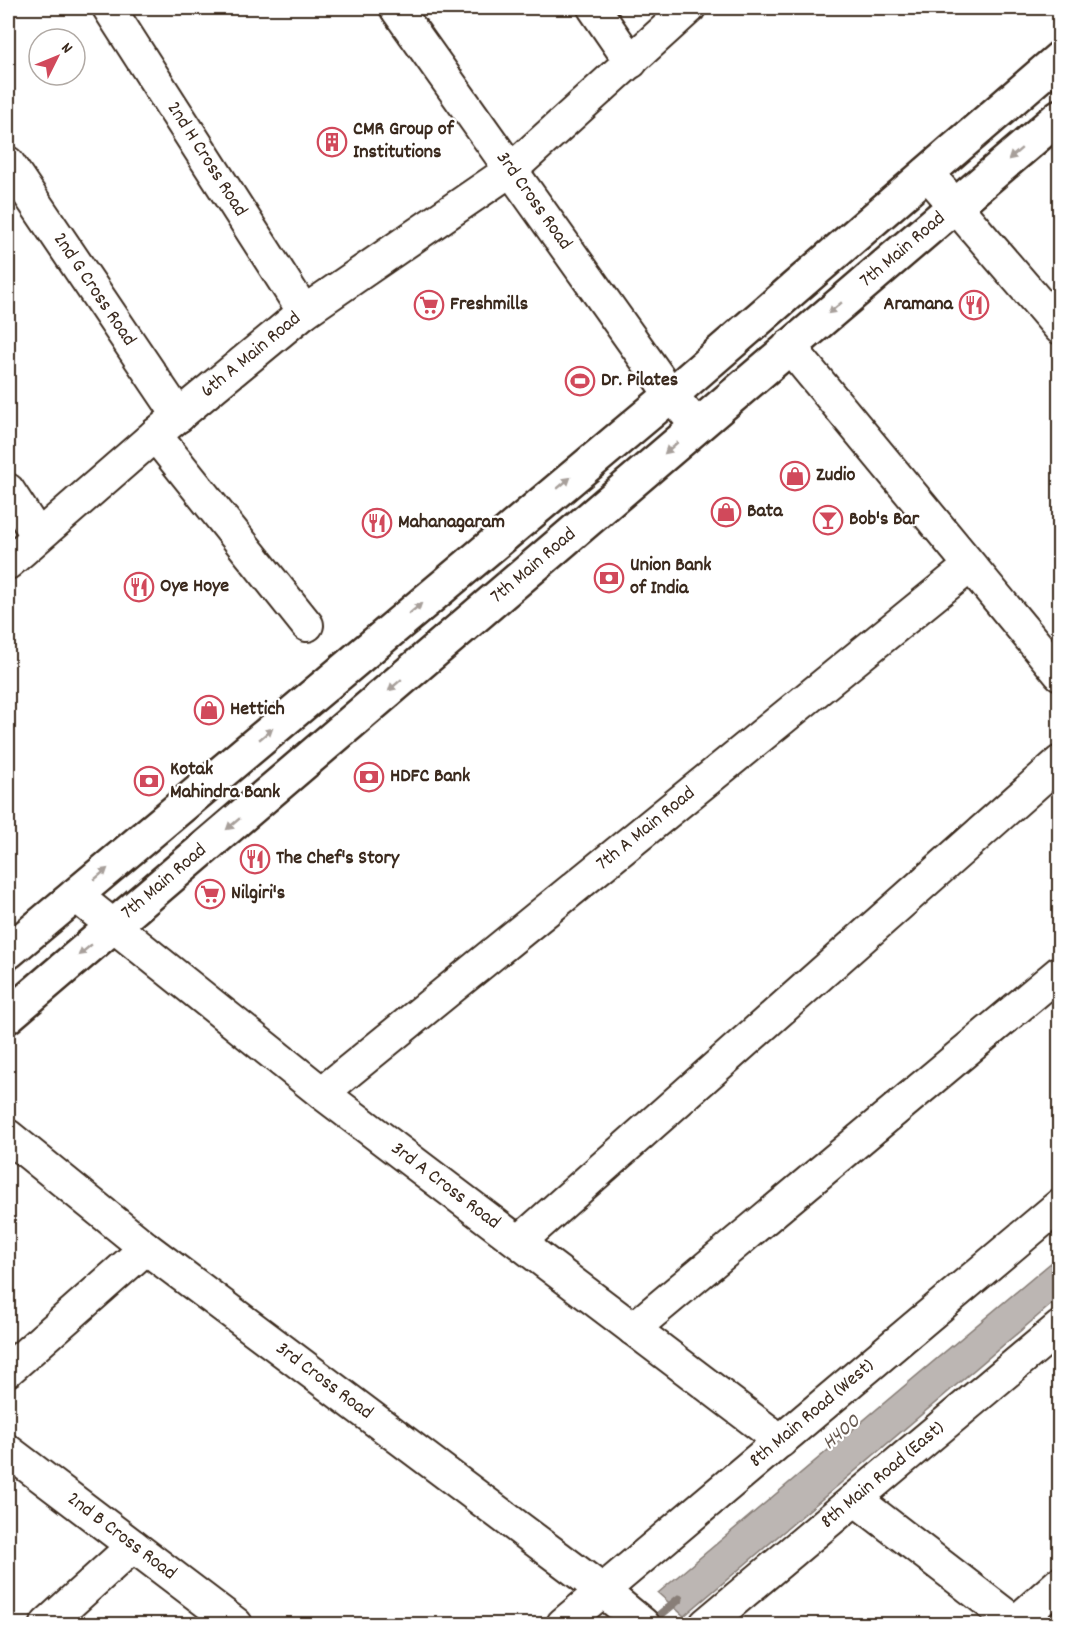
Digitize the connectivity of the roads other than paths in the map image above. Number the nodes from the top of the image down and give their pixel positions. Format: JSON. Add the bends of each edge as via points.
{"nodes":[{"id":1,"x":109,"y":8,"type":"edge"},
{"id":2,"x":396,"y":8,"type":"edge"},
{"id":3,"x":594,"y":8,"type":"edge"},
{"id":4,"x":689,"y":8,"type":"edge"},
{"id":5,"x":1059,"y":58,"type":"edge"},
{"id":6,"x":631,"y":62,"type":"junction"},
{"id":7,"x":1059,"y":116,"type":"edge"},
{"id":8,"x":8,"y":163,"type":"edge"},
{"id":9,"x":512,"y":169,"type":"junction"},
{"id":10,"x":927,"y":173,"type":"junction"},
{"id":11,"x":956,"y":205,"type":"junction"},
{"id":12,"x":304,"y":312,"type":"junction"},
{"id":13,"x":1059,"y":328,"type":"edge"},
{"id":14,"x":789,"y":346,"type":"junction"},
{"id":15,"x":670,"y":395,"type":"junction"},
{"id":16,"x":179,"y":416,"type":"junction"},
{"id":17,"x":697,"y":426,"type":"junction"},
{"id":18,"x":155,"y":435,"type":"junction"},
{"id":19,"x":8,"y":490,"type":"edge"},
{"id":20,"x":38,"y":536,"type":"junction"},
{"id":21,"x":8,"y":563,"type":"edge"},
{"id":22,"x":970,"y":566,"type":"junction"},
{"id":23,"x":307,"y":625,"type":"dead end"},
{"id":24,"x":1059,"y":674,"type":"edge"},
{"id":25,"x":1059,"y":762,"type":"edge"},
{"id":26,"x":75,"y":895,"type":"junction"},
{"id":27,"x":114,"y":926,"type":"junction"},
{"id":28,"x":8,"y":951,"type":"edge"},
{"id":29,"x":1059,"y":972,"type":"edge"},
{"id":30,"x":8,"y":1016,"type":"edge"},
{"id":31,"x":322,"y":1093,"type":"junction"},
{"id":32,"x":8,"y":1136,"type":"edge"},
{"id":33,"x":1059,"y":1205,"type":"edge"},
{"id":34,"x":519,"y":1242,"type":"junction"},
{"id":35,"x":146,"y":1248,"type":"junction"},
{"id":36,"x":1059,"y":1327,"type":"edge"},
{"id":37,"x":633,"y":1329,"type":"junction"},
{"id":38,"x":8,"y":1370,"type":"edge"},
{"id":39,"x":781,"y":1441,"type":"junction"},
{"id":40,"x":8,"y":1451,"type":"edge"},
{"id":41,"x":855,"y":1498,"type":"junction"},
{"id":42,"x":133,"y":1546,"type":"junction"},
{"id":43,"x":1059,"y":1583,"type":"edge"},
{"id":44,"x":623,"y":1608,"type":"edge"},
{"id":45,"x":47,"y":1624,"type":"edge"},
{"id":46,"x":236,"y":1624,"type":"edge"},
{"id":47,"x":563,"y":1624,"type":"edge"},
{"id":48,"x":706,"y":1624,"type":"edge"},
{"id":49,"x":1016,"y":1624,"type":"edge"}],
"edges":[{"from":1,"to":12,"type":"street","name":"2nd H Cross Road"},
{"from":2,"to":9,"type":"street","name":"3rd Cross Road"},
{"from":3,"to":6,"type":"street"},
{"from":4,"to":6,"type":"street","name":"6th A Main Road"},
{"from":5,"to":10,"type":"main road"},
{"from":6,"to":9,"type":"street","name":"6th A Main Road"},
{"from":7,"to":11,"type":"main road","name":"7th Main Road","one_way":true},
{"from":8,"to":16,"type":"street","name":"2nd G Cross Road"},
{"from":9,"to":12,"type":"street","name":"6th A Main Road"},
{"from":9,"to":15,"type":"street","name":"3rd Cross Road"},
{"from":10,"to":11,"type":"street"},
{"from":10,"to":15,"type":"main road"},
{"from":11,"to":13,"type":"street"},
{"from":11,"to":14,"type":"main road","name":"7th Main Road","one_way":true},
{"from":12,"to":16,"type":"street","name":"6th A Main Road"},
{"from":14,"to":17,"type":"main road","name":"7th Main Road"},
{"from":14,"to":22,"type":"street"},
{"from":15,"to":17,"type":"street","name":"3rd Cross Road"},
{"from":26,"to":15,"type":"main road","one_way":true},
{"from":16,"to":18,"type":"street","name":"6th A Main Road"},
{"from":17,"to":27,"type":"main road","name":"7th Main Road","one_way":true},
{"from":18,"to":20,"type":"street","name":"6th A Main Road"},
{"from":18,"to":23,"type":"street"},
{"from":19,"to":20,"type":"street"},
{"from":20,"to":21,"type":"street","name":"6th A Main Road"},
{"from":22,"to":24,"type":"street"},
{"from":22,"to":31,"type":"street","name":"7th A Main Road"},
{"from":25,"to":34,"type":"street"},
{"from":26,"to":27,"type":"street","name":"3rd A Cross Road"},
{"from":26,"to":28,"type":"main road"},
{"from":27,"to":30,"type":"main road","name":"7th Main Road","one_way":true},
{"from":27,"to":31,"type":"street","name":"3rd A Cross Road"},
{"from":29,"to":37,"type":"street"},
{"from":31,"to":34,"type":"street","name":"3rd A Cross Road"},
{"from":32,"to":35,"type":"street","name":"3rd Cross Road"},
{"from":33,"to":39,"type":"street","name":"8th Main Road (West)"},
{"from":34,"to":37,"type":"street","name":"3rd A Cross Road"},
{"from":35,"to":38,"type":"street"},
{"from":35,"to":44,"type":"street","name":"3rd Cross Road"},
{"from":36,"to":41,"type":"street","name":"8th Main Road (East)"},
{"from":37,"to":39,"type":"street","name":"3rd A Cross Road"},
{"from":39,"to":44,"type":"street","name":"8th Main Road (West)"},
{"from":40,"to":42,"type":"street","name":"2nd B Cross Road"},
{"from":41,"to":48,"type":"street","name":"8th Main Road (East)"},
{"from":41,"to":49,"type":"street"},
{"from":42,"to":45,"type":"street"},
{"from":42,"to":46,"type":"street","name":"2nd B Cross Road"},
{"from":43,"to":49,"type":"street"},
{"from":44,"to":47,"type":"street","name":"8th Main Road (West)"}]}
